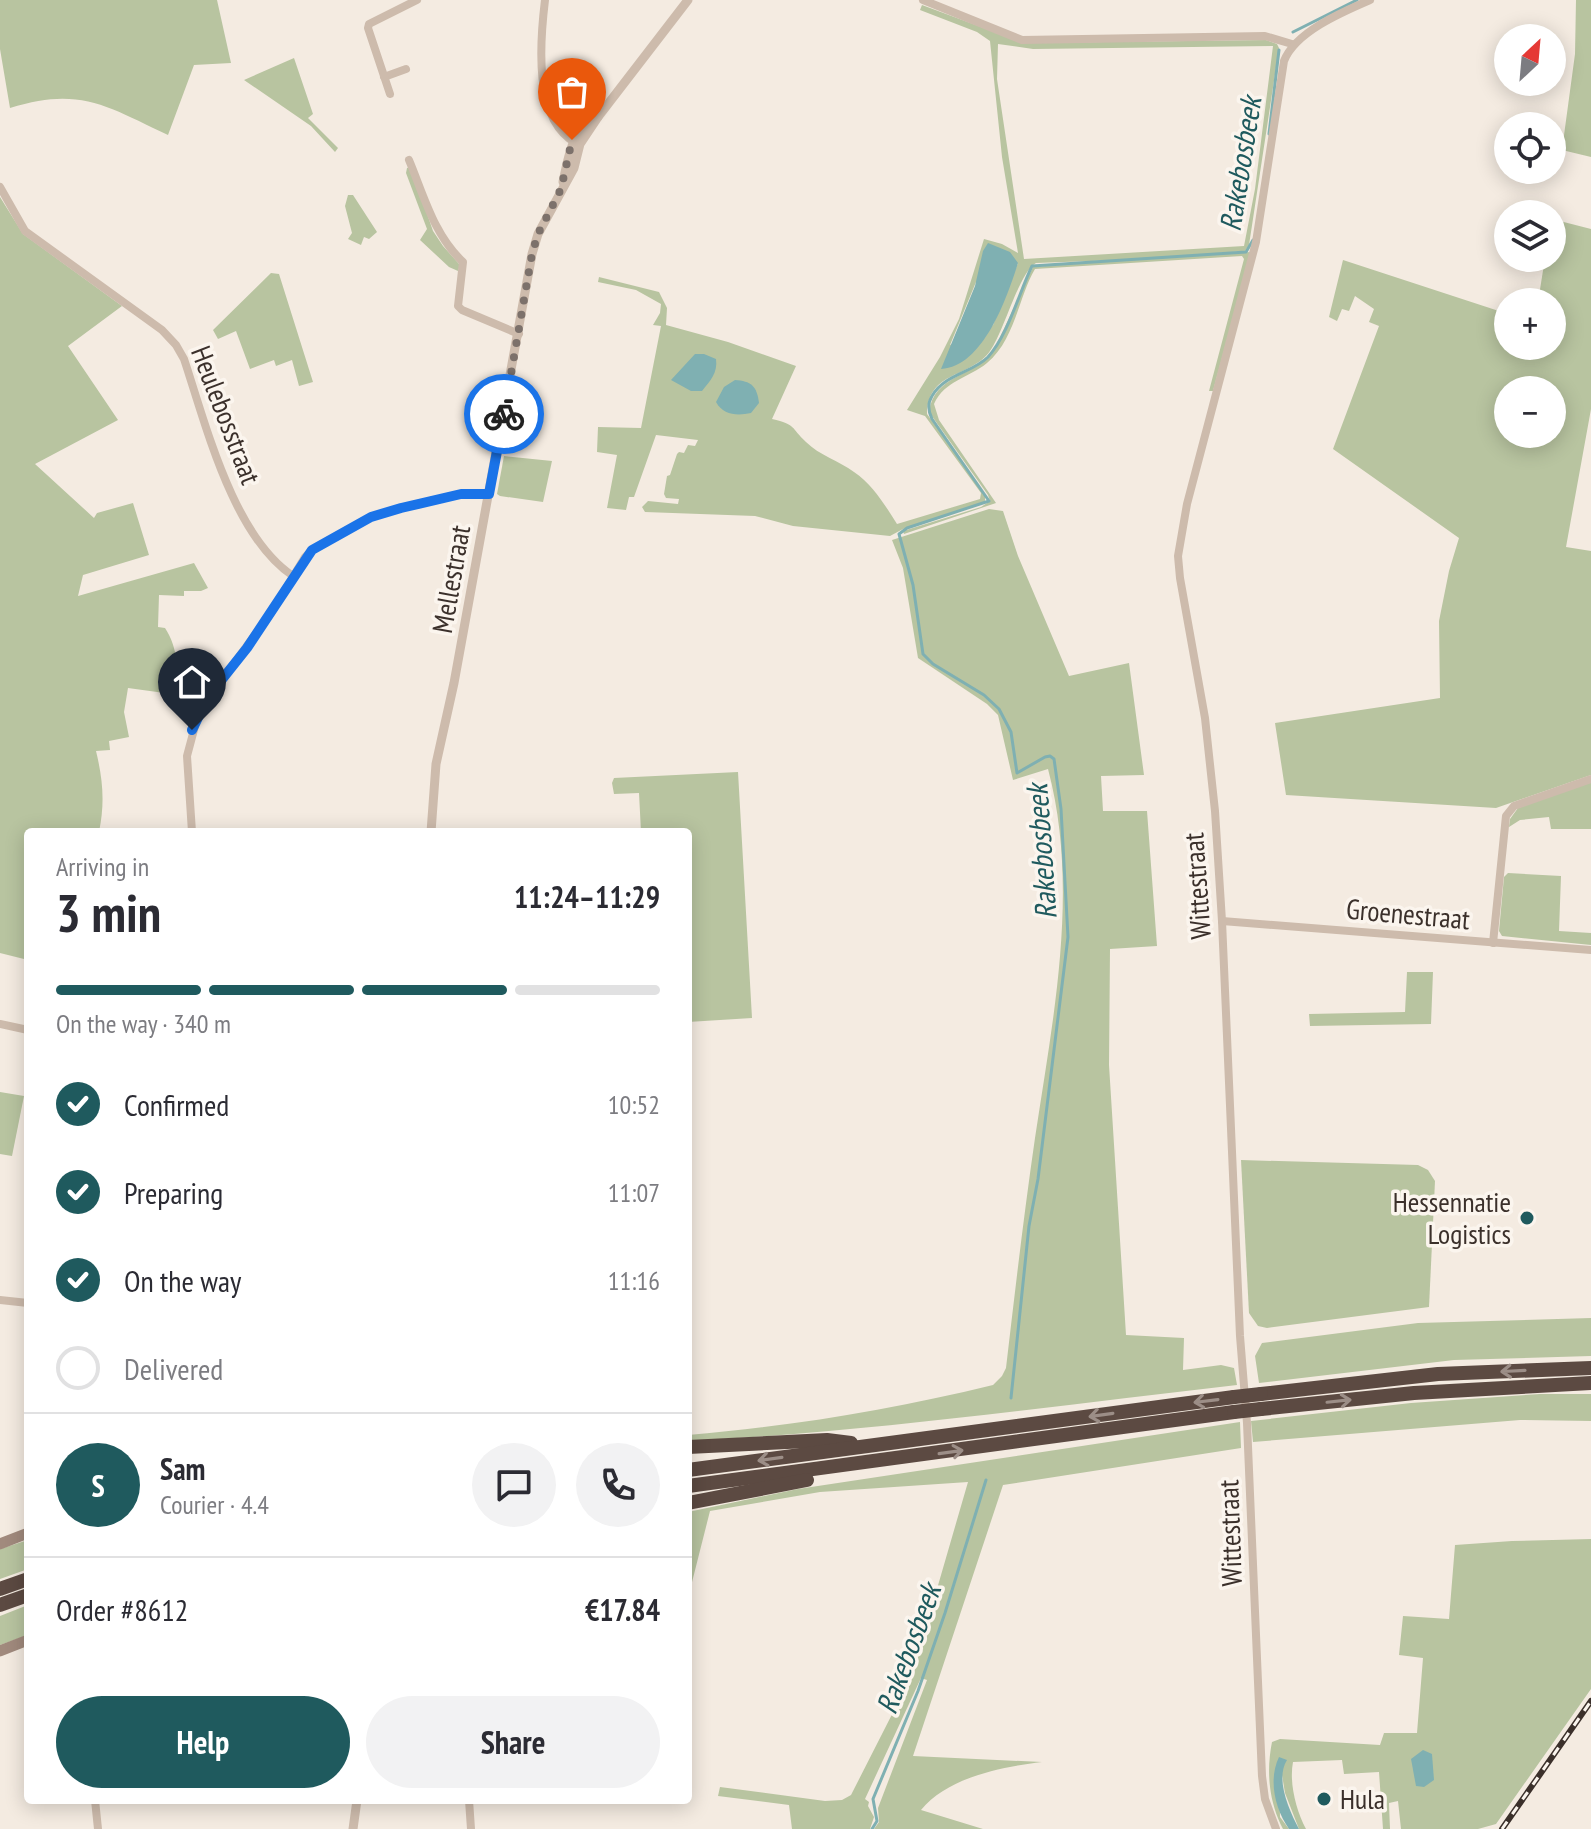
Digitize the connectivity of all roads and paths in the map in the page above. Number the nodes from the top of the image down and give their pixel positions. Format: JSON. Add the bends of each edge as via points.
{"nodes":[{"id":1,"x":417,"y":0,"type":"edge"},
{"id":2,"x":545,"y":0,"type":"edge"},
{"id":3,"x":688,"y":0,"type":"edge"},
{"id":4,"x":923,"y":0,"type":"edge"},
{"id":5,"x":1370,"y":0,"type":"edge"},
{"id":6,"x":1292,"y":44,"type":"junction"},
{"id":7,"x":406,"y":69,"type":"dead end"},
{"id":8,"x":384,"y":77,"type":"junction"},
{"id":9,"x":390,"y":94,"type":"dead end"},
{"id":10,"x":576,"y":142,"type":"junction"},
{"id":11,"x":409,"y":160,"type":"dead end"},
{"id":12,"x":0,"y":187,"type":"edge"},
{"id":13,"x":519,"y":334,"type":"junction"},
{"id":14,"x":489,"y":494,"type":"junction"},
{"id":15,"x":293,"y":576,"type":"junction"},
{"id":16,"x":1591,"y":779,"type":"edge"},
{"id":17,"x":192,"y":828,"type":"edge"},
{"id":18,"x":431,"y":828,"type":"edge"},
{"id":19,"x":1222,"y":921,"type":"junction"},
{"id":20,"x":1493,"y":943,"type":"junction"},
{"id":21,"x":1591,"y":950,"type":"edge"},
{"id":22,"x":0,"y":1024,"type":"edge"},
{"id":23,"x":24,"y":1029,"type":"edge"},
{"id":24,"x":0,"y":1300,"type":"edge"},
{"id":25,"x":24,"y":1303,"type":"edge"},
{"id":26,"x":1591,"y":1368,"type":"edge"},
{"id":27,"x":1591,"y":1383,"type":"edge"},
{"id":28,"x":1261,"y":1401,"type":"junction"},
{"id":29,"x":1234,"y":1405,"type":"junction"},
{"id":30,"x":875,"y":1446,"type":"junction"},
{"id":31,"x":692,"y":1447,"type":"edge"},
{"id":32,"x":874,"y":1463,"type":"junction"},
{"id":33,"x":692,"y":1469,"type":"edge"},
{"id":34,"x":692,"y":1486,"type":"edge"},
{"id":35,"x":692,"y":1502,"type":"edge"},
{"id":36,"x":24,"y":1535,"type":"edge"},
{"id":37,"x":0,"y":1544,"type":"edge"},
{"id":38,"x":24,"y":1580,"type":"edge"},
{"id":39,"x":0,"y":1589,"type":"edge"},
{"id":40,"x":24,"y":1596,"type":"edge"},
{"id":41,"x":0,"y":1605,"type":"edge"},
{"id":42,"x":24,"y":1642,"type":"edge"},
{"id":43,"x":0,"y":1651,"type":"edge"},
{"id":44,"x":95,"y":1804,"type":"edge"},
{"id":45,"x":356,"y":1804,"type":"edge"},
{"id":46,"x":469,"y":1804,"type":"edge"},
{"id":47,"x":98,"y":1829,"type":"edge"},
{"id":48,"x":353,"y":1829,"type":"edge"},
{"id":49,"x":471,"y":1829,"type":"edge"},
{"id":50,"x":1276,"y":1829,"type":"edge"}],
"edges":[{"from":1,"to":8,"type":"street","via":[[369,24]]},
{"from":2,"to":10,"type":"street","via":[[540,37],[549,110],[559,131]]},
{"from":3,"to":10,"type":"street"},
{"from":4,"to":6,"type":"street","via":[[1022,40],[1265,36]]},
{"from":5,"to":6,"type":"street"},
{"from":6,"to":19,"type":"street","name":"Wittestraat","via":[[1280,78],[1256,242],[1202,442],[1178,556],[1205,718]]},
{"from":7,"to":8,"type":"street"},
{"from":8,"to":9,"type":"street"},
{"from":10,"to":13,"type":"street","name":"Mellestraat","via":[[532,254]]},
{"from":11,"to":13,"type":"street","via":[[439,234],[463,262],[458,306]]},
{"from":12,"to":15,"type":"street","name":"Heulebosstraat","via":[[25,231],[176,345],[239,510],[264,552]]},
{"from":13,"to":14,"type":"street","name":"Mellestraat"},
{"from":14,"to":15,"type":"street","via":[[461,494],[371,517],[312,550]]},
{"from":14,"to":18,"type":"street","name":"Mellestraat","via":[[436,764]]},
{"from":15,"to":17,"type":"street","via":[[199,711],[187,756]]},
{"from":16,"to":20,"type":"street","via":[[1514,806],[1506,816]]},
{"from":19,"to":20,"type":"street","name":"Groenestraat"},
{"from":19,"to":50,"type":"street","name":"Wittestraat","via":[[1262,1776]]},
{"from":20,"to":21,"type":"street","name":"Groenestraat"},
{"from":22,"to":23,"type":"street"},
{"from":24,"to":25,"type":"street"},
{"from":26,"to":28,"type":"highway","one_way":true,"via":[[1438,1374]]},
{"from":28,"to":27,"type":"highway","one_way":true},
{"from":28,"to":29,"type":"highway","bridge":true},
{"from":29,"to":30,"type":"highway","one_way":true},
{"from":32,"to":29,"type":"highway","one_way":true},
{"from":30,"to":31,"type":"highway","via":[[827,1440]]},
{"from":30,"to":33,"type":"highway","one_way":true},
{"from":32,"to":34,"type":"highway"},
{"from":32,"to":35,"type":"highway"},
{"from":36,"to":37,"type":"main road"},
{"from":38,"to":39,"type":"highway"},
{"from":40,"to":41,"type":"highway"},
{"from":42,"to":43,"type":"main road"},
{"from":44,"to":47,"type":"street"},
{"from":45,"to":48,"type":"street"},
{"from":46,"to":49,"type":"street"}]}
